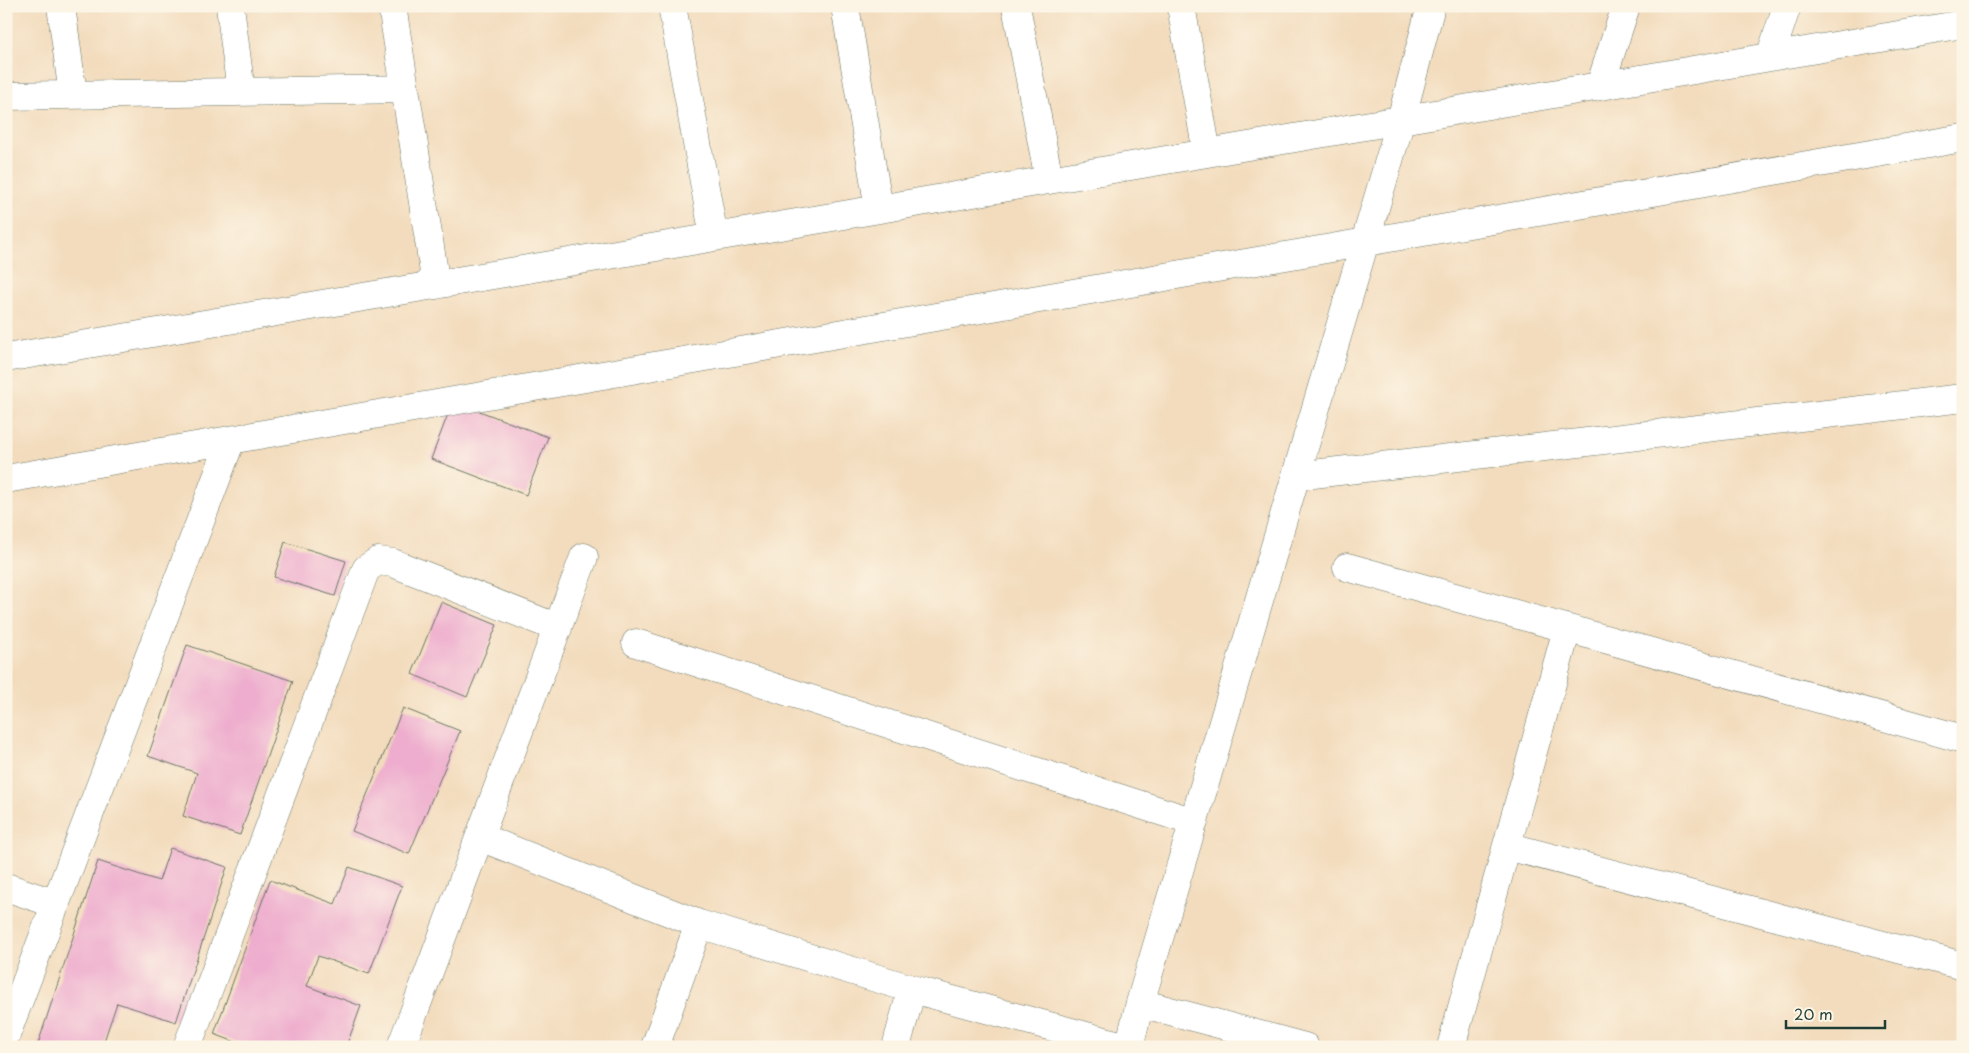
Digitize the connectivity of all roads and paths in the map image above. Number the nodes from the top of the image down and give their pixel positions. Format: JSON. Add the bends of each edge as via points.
{"nodes":[{"id":1,"x":61,"y":6,"type":"edge"},
{"id":2,"x":230,"y":6,"type":"edge"},
{"id":3,"x":392,"y":6,"type":"edge"},
{"id":4,"x":672,"y":6,"type":"edge"},
{"id":5,"x":845,"y":6,"type":"edge"},
{"id":6,"x":1016,"y":6,"type":"edge"},
{"id":7,"x":1181,"y":6,"type":"edge"},
{"id":8,"x":1431,"y":6,"type":"edge"},
{"id":9,"x":1626,"y":6,"type":"edge"},
{"id":10,"x":1787,"y":6,"type":"edge"},
{"id":11,"x":1960,"y":19,"type":"edge"},
{"id":12,"x":1770,"y":57,"type":"junction"},
{"id":13,"x":1600,"y":86,"type":"junction"},
{"id":14,"x":405,"y":89,"type":"junction"},
{"id":15,"x":241,"y":92,"type":"junction"},
{"id":16,"x":73,"y":95,"type":"junction"},
{"id":17,"x":6,"y":96,"type":"edge"},
{"id":18,"x":1401,"y":120,"type":"junction"},
{"id":19,"x":1963,"y":138,"type":"edge"},
{"id":20,"x":1207,"y":153,"type":"junction"},
{"id":21,"x":1049,"y":180,"type":"junction"},
{"id":22,"x":879,"y":209,"type":"junction"},
{"id":23,"x":714,"y":237,"type":"junction"},
{"id":24,"x":1365,"y":242,"type":"junction"},
{"id":25,"x":436,"y":285,"type":"junction"},
{"id":26,"x":6,"y":358,"type":"edge"},
{"id":27,"x":1963,"y":398,"type":"edge"},
{"id":28,"x":230,"y":440,"type":"junction"},
{"id":29,"x":1296,"y":476,"type":"junction"},
{"id":30,"x":6,"y":479,"type":"edge"},
{"id":31,"x":584,"y":557,"type":"dead end"},
{"id":32,"x":1347,"y":567,"type":"dead end"},
{"id":33,"x":558,"y":628,"type":"junction"},
{"id":34,"x":1568,"y":629,"type":"junction"},
{"id":35,"x":636,"y":643,"type":"dead end"},
{"id":36,"x":1963,"y":739,"type":"edge"},
{"id":37,"x":1194,"y":822,"type":"junction"},
{"id":38,"x":480,"y":837,"type":"junction"},
{"id":39,"x":1507,"y":846,"type":"junction"},
{"id":40,"x":6,"y":887,"type":"edge"},
{"id":41,"x":56,"y":904,"type":"junction"},
{"id":42,"x":699,"y":924,"type":"junction"},
{"id":43,"x":1963,"y":966,"type":"edge"},
{"id":44,"x":912,"y":989,"type":"junction"},
{"id":45,"x":1140,"y":1003,"type":"junction"},
{"id":46,"x":6,"y":1035,"type":"edge"},
{"id":47,"x":187,"y":1047,"type":"edge"},
{"id":48,"x":401,"y":1047,"type":"edge"},
{"id":49,"x":655,"y":1047,"type":"edge"},
{"id":50,"x":896,"y":1047,"type":"edge"},
{"id":51,"x":1128,"y":1047,"type":"edge"},
{"id":52,"x":1306,"y":1047,"type":"edge"},
{"id":53,"x":1451,"y":1047,"type":"edge"}],
"edges":[{"from":1,"to":16,"type":"street"},
{"from":2,"to":15,"type":"street"},
{"from":3,"to":14,"type":"street"},
{"from":4,"to":23,"type":"street"},
{"from":5,"to":22,"type":"street"},
{"from":6,"to":21,"type":"street"},
{"from":7,"to":20,"type":"street"},
{"from":8,"to":18,"type":"street"},
{"from":9,"to":13,"type":"street"},
{"from":10,"to":12,"type":"street"},
{"from":11,"to":12,"type":"street"},
{"from":12,"to":13,"type":"street"},
{"from":13,"to":18,"type":"street"},
{"from":14,"to":15,"type":"street"},
{"from":14,"to":25,"type":"street"},
{"from":15,"to":16,"type":"street"},
{"from":16,"to":17,"type":"street"},
{"from":18,"to":20,"type":"street"},
{"from":18,"to":24,"type":"street"},
{"from":19,"to":24,"type":"street"},
{"from":20,"to":21,"type":"street"},
{"from":21,"to":22,"type":"street"},
{"from":22,"to":23,"type":"street"},
{"from":23,"to":25,"type":"street"},
{"from":24,"to":28,"type":"street"},
{"from":24,"to":29,"type":"street"},
{"from":25,"to":26,"type":"street"},
{"from":27,"to":29,"type":"street"},
{"from":28,"to":30,"type":"street"},
{"from":28,"to":41,"type":"street"},
{"from":29,"to":37,"type":"street"},
{"from":31,"to":33,"type":"street"},
{"from":32,"to":34,"type":"street"},
{"from":33,"to":38,"type":"street"},
{"from":33,"to":47,"type":"street","via":[[393,562],[378,562],[366,568]]},
{"from":34,"to":36,"type":"street"},
{"from":34,"to":39,"type":"street"},
{"from":35,"to":37,"type":"street"},
{"from":37,"to":45,"type":"street"},
{"from":38,"to":42,"type":"street"},
{"from":38,"to":48,"type":"street"},
{"from":39,"to":43,"type":"street"},
{"from":39,"to":53,"type":"street"},
{"from":40,"to":41,"type":"street"},
{"from":41,"to":46,"type":"street"},
{"from":42,"to":44,"type":"street"},
{"from":42,"to":49,"type":"street"},
{"from":44,"to":50,"type":"street"},
{"from":44,"to":51,"type":"street"},
{"from":45,"to":51,"type":"street"},
{"from":45,"to":52,"type":"street"}]}
